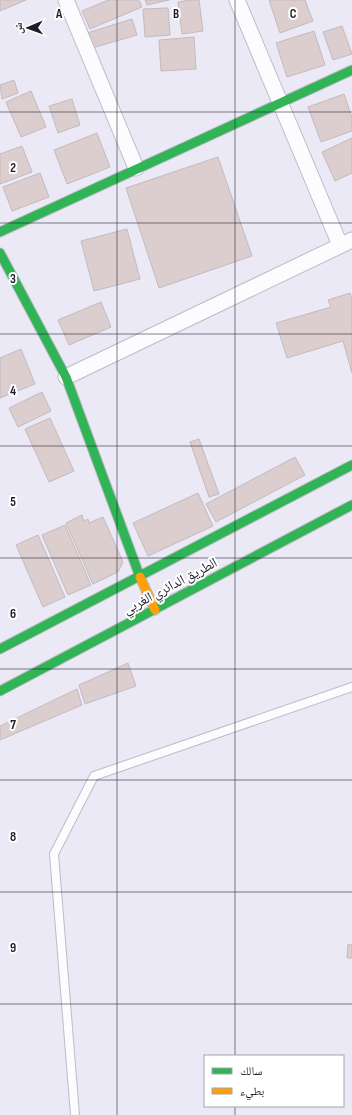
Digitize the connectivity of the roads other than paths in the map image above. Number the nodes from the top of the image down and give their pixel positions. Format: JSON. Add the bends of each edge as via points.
{"nodes":[{"id":1,"x":66,"y":0,"type":"edge"},
{"id":2,"x":237,"y":0,"type":"edge"},
{"id":3,"x":352,"y":70,"type":"edge"},
{"id":4,"x":279,"y":103,"type":"junction"},
{"id":5,"x":136,"y":168,"type":"junction"},
{"id":6,"x":0,"y":232,"type":"edge"},
{"id":7,"x":346,"y":243,"type":"edge"},
{"id":8,"x":0,"y":253,"type":"edge"},
{"id":9,"x":66,"y":377,"type":"junction"},
{"id":10,"x":352,"y":465,"type":"edge"},
{"id":11,"x":352,"y":505,"type":"edge"},
{"id":12,"x":140,"y":577,"type":"junction"},
{"id":13,"x":155,"y":610,"type":"junction"},
{"id":14,"x":0,"y":649,"type":"edge"},
{"id":15,"x":352,"y":687,"type":"edge"},
{"id":16,"x":0,"y":691,"type":"edge"},
{"id":17,"x":75,"y":1115,"type":"edge"}],
"edges":[{"from":1,"to":5,"type":"street"},
{"from":2,"to":4,"type":"street"},
{"from":3,"to":4,"type":"main road"},
{"from":4,"to":5,"type":"main road"},
{"from":4,"to":7,"type":"street"},
{"from":5,"to":6,"type":"main road"},
{"from":7,"to":9,"type":"street"},
{"from":8,"to":9,"type":"main road"},
{"from":9,"to":12,"type":"main road"},
{"from":10,"to":12,"type":"main road","name":"الطريق الدائري الغربي"},
{"from":11,"to":13,"type":"main road","name":"الطريق الدائري الغربي"},
{"from":12,"to":13,"type":"main road"},
{"from":12,"to":14,"type":"main road","name":"الطريق الدائري الغربي"},
{"from":13,"to":16,"type":"main road","name":"الطريق الدائري الغربي"},
{"from":15,"to":17,"type":"lane","via":[[94,776],[54,854]]}]}
